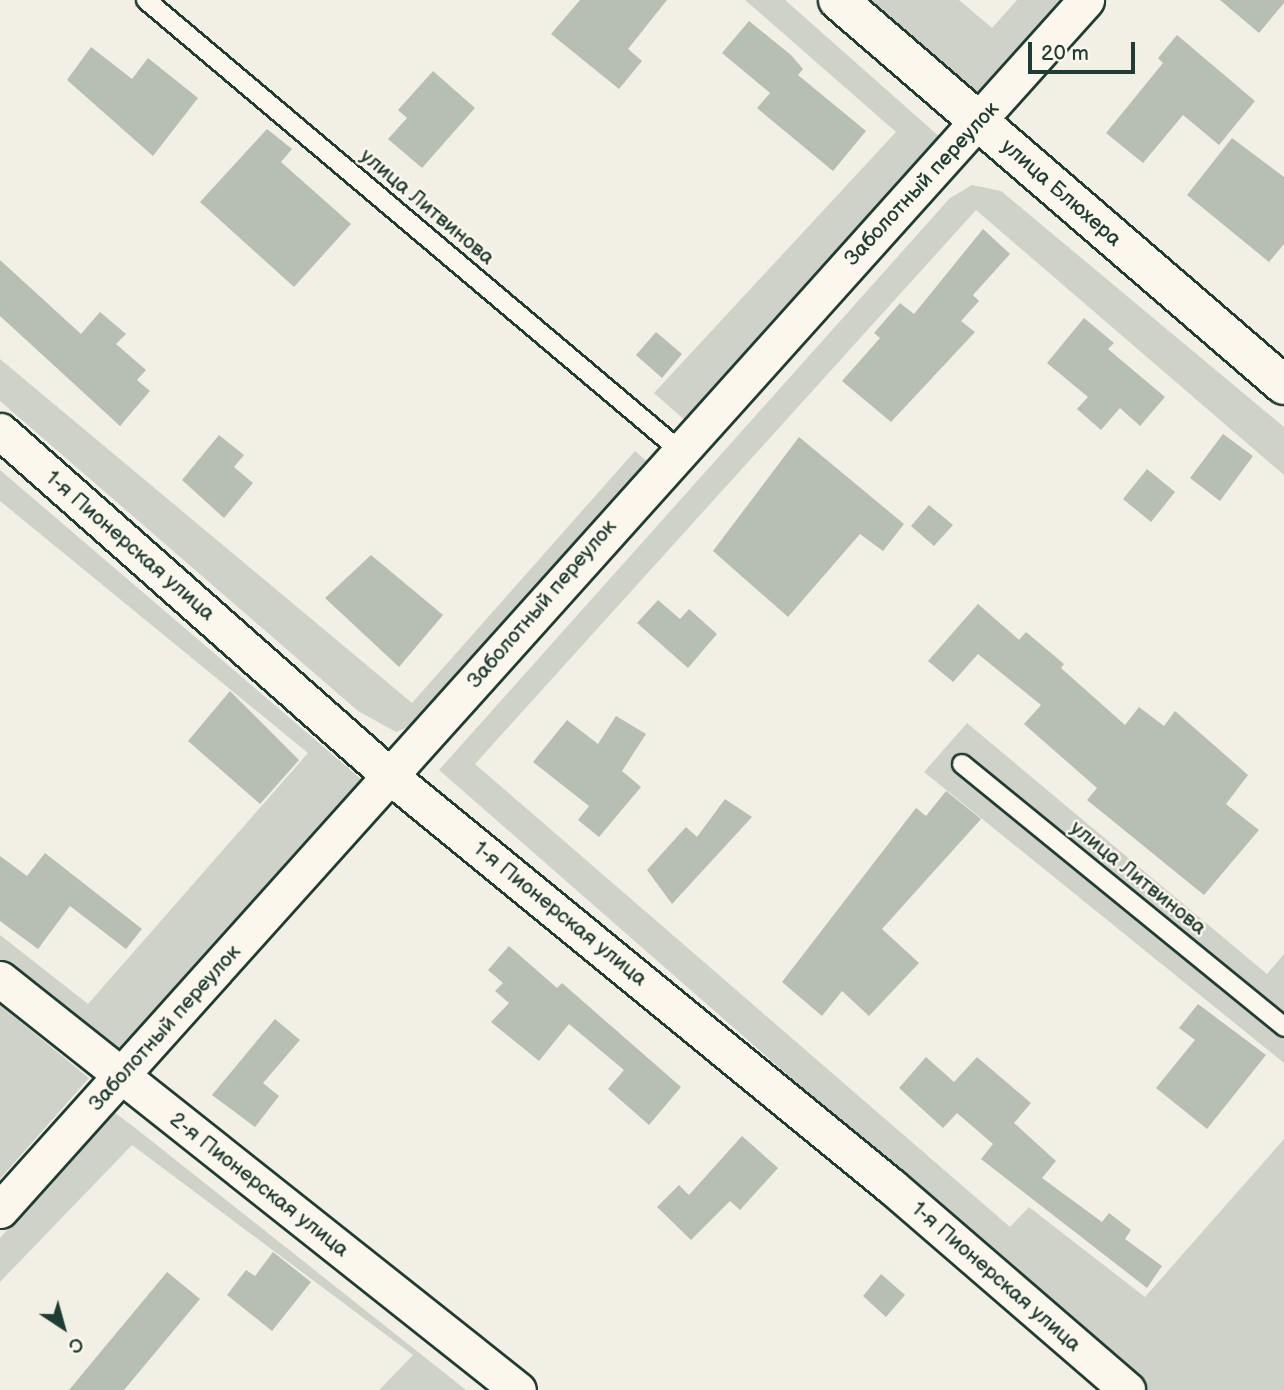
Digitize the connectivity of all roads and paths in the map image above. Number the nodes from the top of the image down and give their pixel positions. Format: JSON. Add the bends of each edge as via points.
{"nodes":[{"id":1,"x":146,"y":0,"type":"edge"},
{"id":2,"x":838,"y":0,"type":"edge"},
{"id":3,"x":1086,"y":0,"type":"edge"},
{"id":4,"x":978,"y":122,"type":"junction"},
{"id":5,"x":1284,"y":385,"type":"edge"},
{"id":6,"x":0,"y":431,"type":"edge"},
{"id":7,"x":678,"y":449,"type":"junction"},
{"id":8,"x":962,"y":764,"type":"dead end"},
{"id":9,"x":390,"y":776,"type":"junction"},
{"id":10,"x":0,"y":979,"type":"edge"},
{"id":11,"x":1284,"y":1027,"type":"edge"},
{"id":12,"x":122,"y":1077,"type":"junction"},
{"id":13,"x":0,"y":1210,"type":"edge"},
{"id":14,"x":518,"y":1390,"type":"edge"},
{"id":15,"x":1127,"y":1390,"type":"edge"}],
"edges":[{"from":1,"to":7,"type":"lane","name":"улица Литвинова"},
{"from":2,"to":4,"type":"street","name":"улица Блюхера"},
{"from":3,"to":4,"type":"street","name":"Заболотный переулок"},
{"from":4,"to":5,"type":"street","name":"улица Блюхера"},
{"from":4,"to":7,"type":"street","name":"Заболотный переулок"},
{"from":6,"to":9,"type":"street","name":"1-я Пионерская улица"},
{"from":7,"to":9,"type":"street","name":"Заболотный переулок"},
{"from":8,"to":11,"type":"lane","name":"улица Литвинова"},
{"from":9,"to":12,"type":"street","name":"Заболотный переулок"},
{"from":9,"to":15,"type":"street","name":"1-я Пионерская улица","via":[[891,1186]]},
{"from":10,"to":12,"type":"street","name":"2-я Пионерская улица"},
{"from":12,"to":13,"type":"street","name":"Заболотный переулок"},
{"from":12,"to":14,"type":"street","name":"2-я Пионерская улица"}]}
